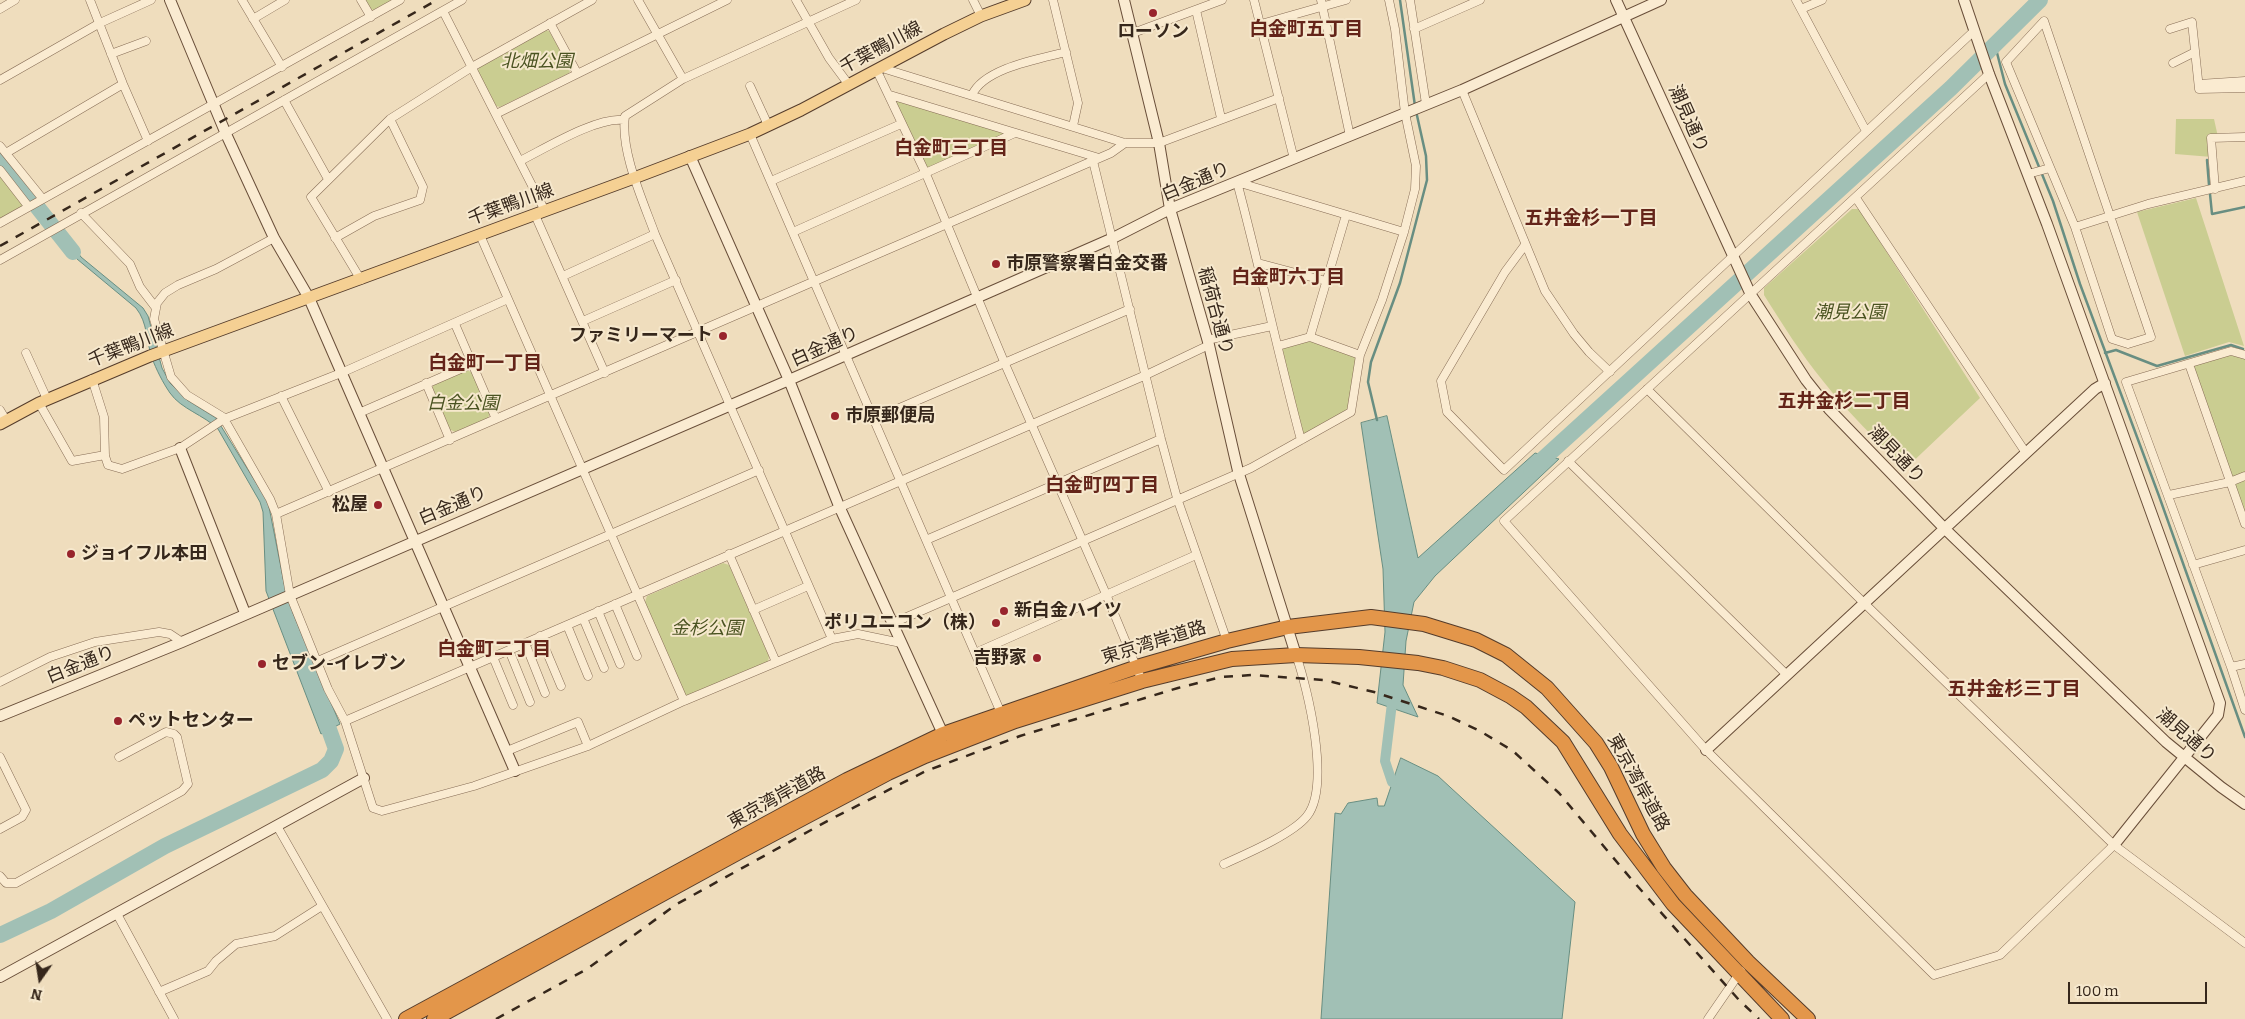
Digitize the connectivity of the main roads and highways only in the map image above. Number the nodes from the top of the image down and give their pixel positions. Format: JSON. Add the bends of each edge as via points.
{"nodes":[{"id":1,"x":1025,"y":0,"type":"edge"},
{"id":2,"x":2,"y":418,"type":"edge"},
{"id":3,"x":406,"y":1019,"type":"edge"},
{"id":4,"x":434,"y":1019,"type":"edge"},
{"id":5,"x":1782,"y":1019,"type":"edge"},
{"id":6,"x":1808,"y":1019,"type":"edge"}],
"edges":[{"from":1,"to":2,"type":"main road","name":"千葉鴨川線","via":[[981,16],[750,134],[158,353]]},
{"from":3,"to":6,"type":"highway","name":"東京湾岸道路","via":[[847,780],[943,734],[1136,667],[1227,641],[1288,627],[1359,618],[1398,619],[1476,640],[1506,655],[1532,675],[1561,702],[1596,743],[1664,868],[1748,962]]},
{"from":4,"to":5,"type":"highway","name":"東京湾岸道路","via":[[739,852],[925,756],[1015,721],[1142,681],[1232,659],[1296,655],[1418,663],[1463,673],[1510,696],[1563,742],[1620,834],[1673,904]]}]}
